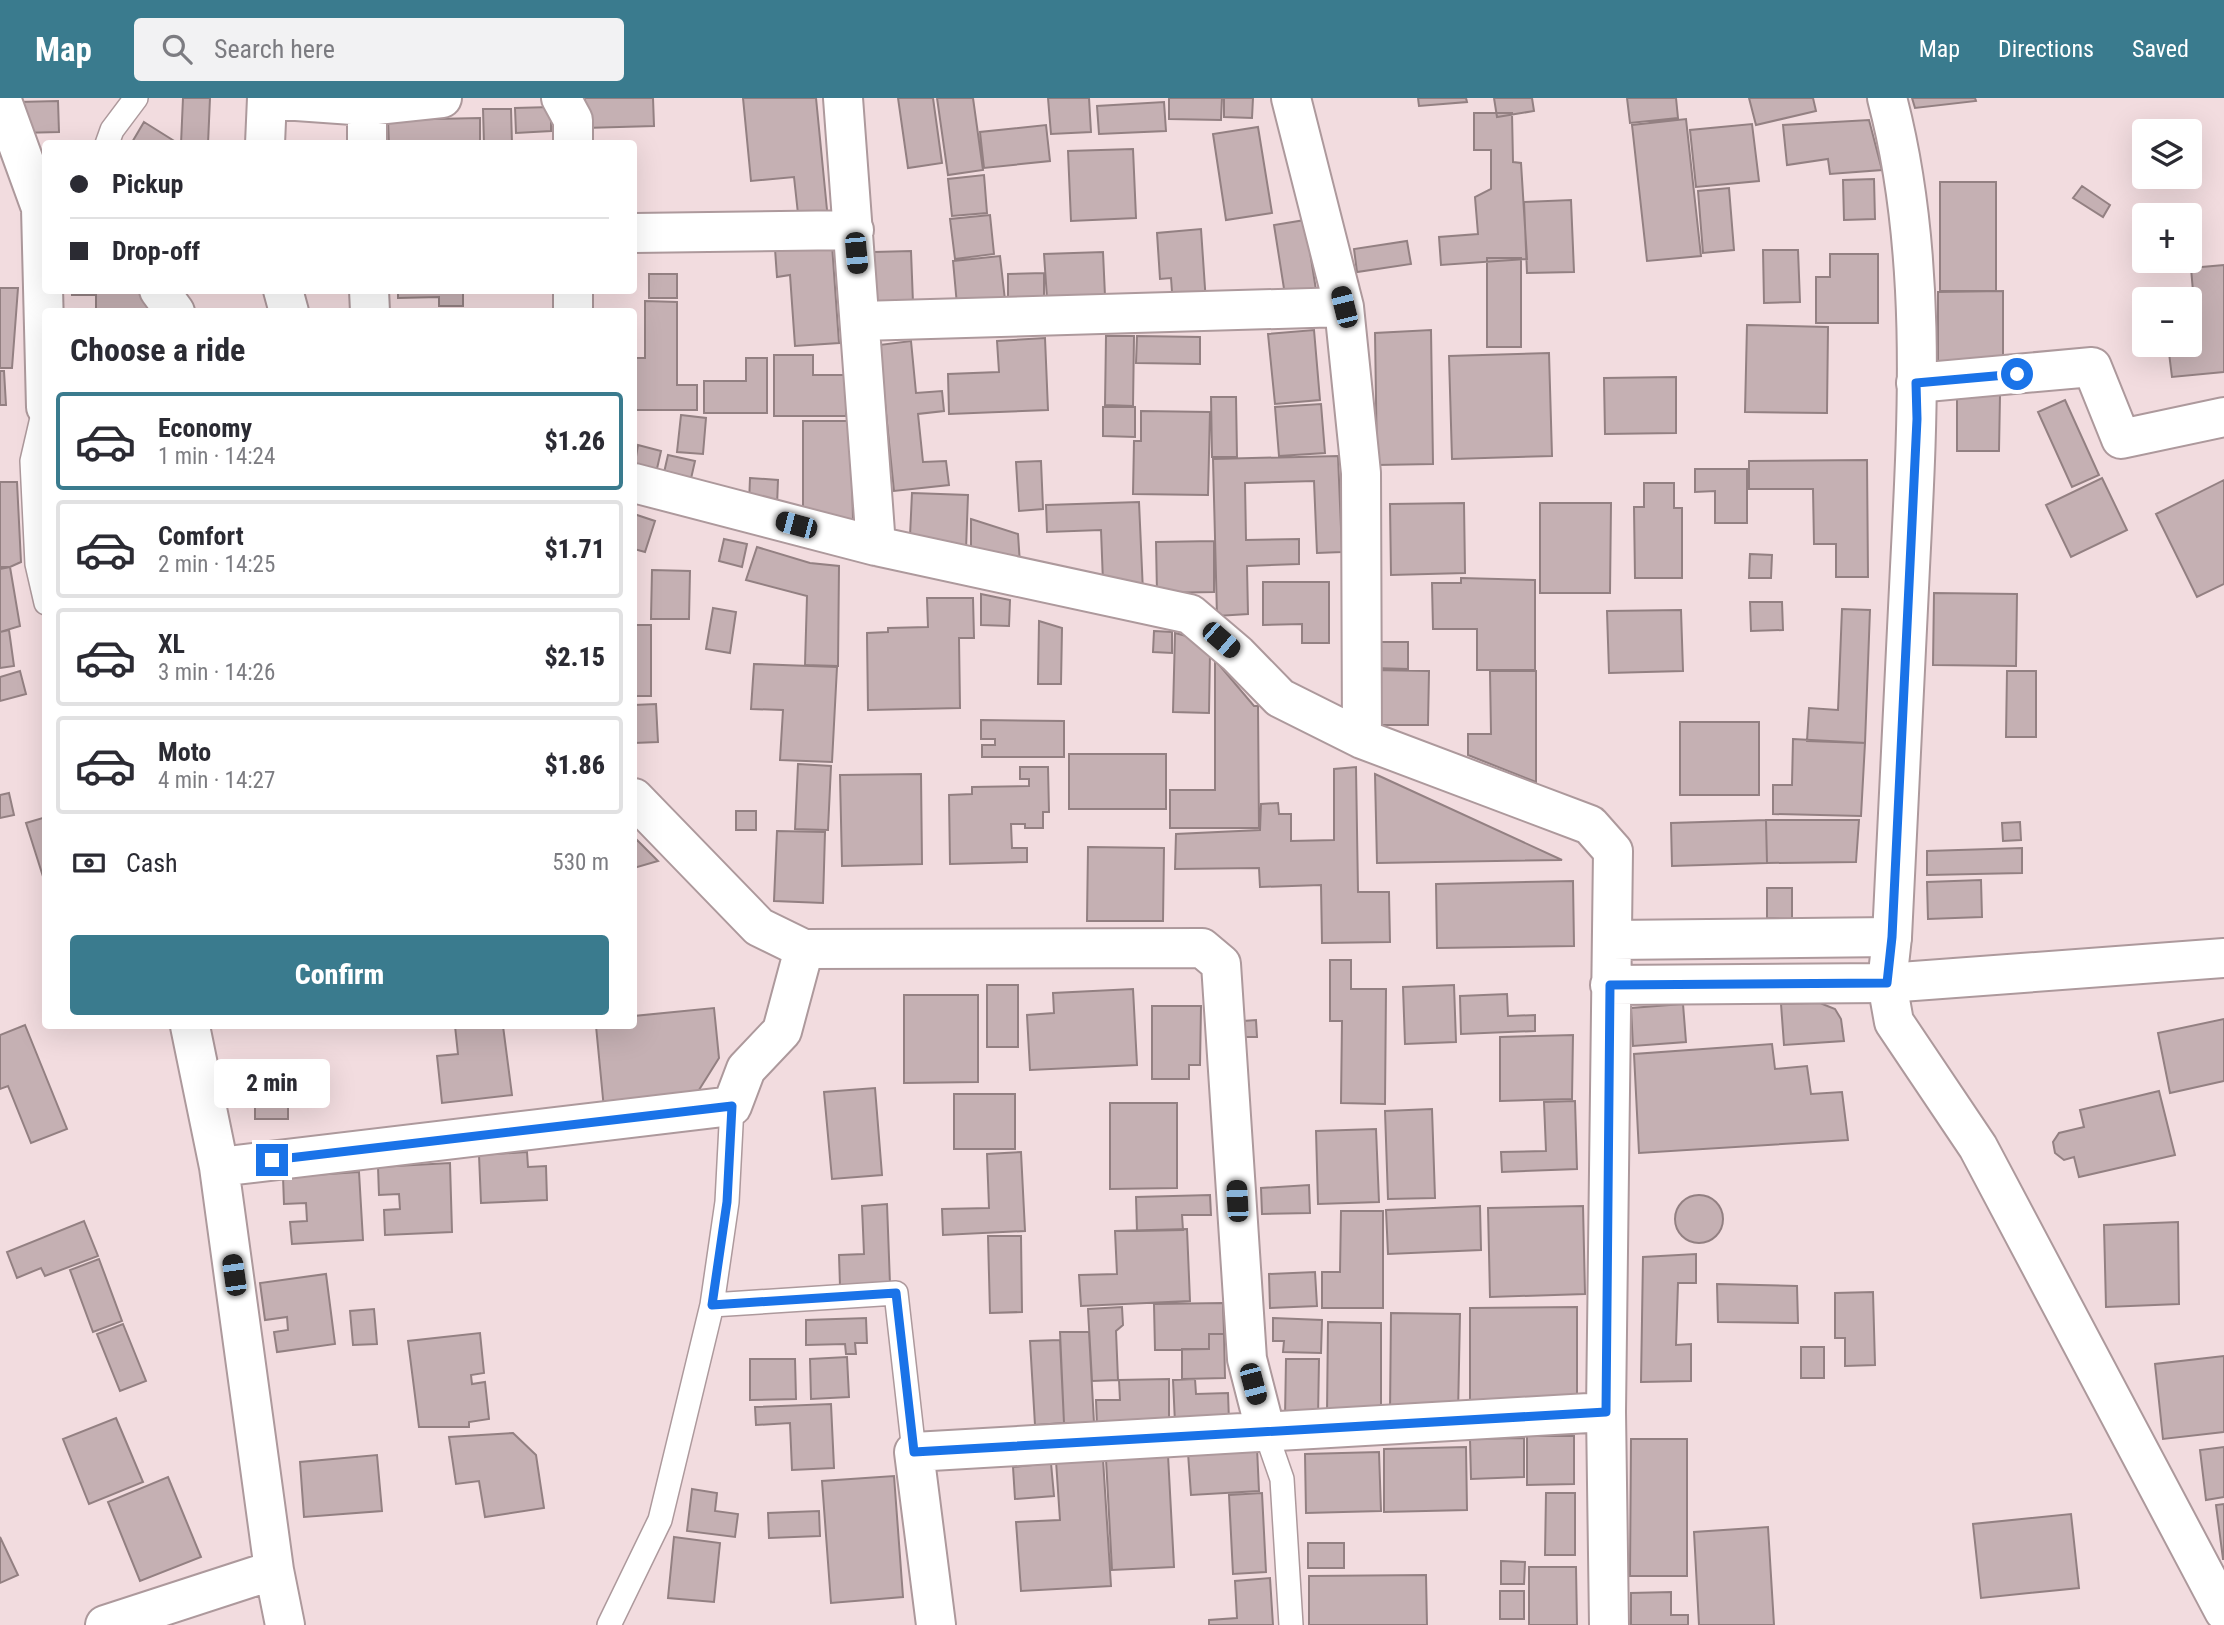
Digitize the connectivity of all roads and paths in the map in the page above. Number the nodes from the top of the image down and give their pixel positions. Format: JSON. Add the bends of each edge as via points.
{"nodes":[{"id":1,"x":1,"y":98,"type":"edge"},
{"id":2,"x":136,"y":98,"type":"edge"},
{"id":3,"x":268,"y":98,"type":"edge"},
{"id":4,"x":442,"y":98,"type":"edge"},
{"id":5,"x":561,"y":98,"type":"edge"},
{"id":6,"x":843,"y":98,"type":"edge"},
{"id":7,"x":1291,"y":98,"type":"edge"},
{"id":8,"x":1887,"y":98,"type":"edge"},
{"id":9,"x":367,"y":106,"type":"junction"},
{"id":10,"x":109,"y":140,"type":"edge"},
{"id":11,"x":265,"y":140,"type":"edge"},
{"id":12,"x":367,"y":140,"type":"edge"},
{"id":13,"x":573,"y":140,"type":"edge"},
{"id":14,"x":42,"y":206,"type":"edge"},
{"id":15,"x":854,"y":230,"type":"junction"},
{"id":16,"x":637,"y":233,"type":"edge"},
{"id":17,"x":1344,"y":307,"type":"junction"},
{"id":18,"x":861,"y":321,"type":"junction"},
{"id":19,"x":1916,"y":383,"type":"junction"},
{"id":20,"x":2224,"y":416,"type":"edge"},
{"id":21,"x":42,"y":419,"type":"edge"},
{"id":22,"x":637,"y":484,"type":"edge"},
{"id":23,"x":876,"y":546,"type":"junction"},
{"id":24,"x":42,"y":586,"type":"edge"},
{"id":25,"x":1362,"y":739,"type":"junction"},
{"id":26,"x":637,"y":801,"type":"edge"},
{"id":27,"x":1892,"y":937,"type":"junction"},
{"id":28,"x":1612,"y":940,"type":"junction"},
{"id":29,"x":804,"y":949,"type":"junction"},
{"id":30,"x":2224,"y":958,"type":"edge"},
{"id":31,"x":1887,"y":983,"type":"junction"},
{"id":32,"x":1610,"y":985,"type":"junction"},
{"id":33,"x":188,"y":1029,"type":"edge"},
{"id":34,"x":732,"y":1106,"type":"junction"},
{"id":35,"x":219,"y":1167,"type":"junction"},
{"id":36,"x":712,"y":1305,"type":"junction"},
{"id":37,"x":1606,"y":1412,"type":"junction"},
{"id":38,"x":1266,"y":1433,"type":"junction"},
{"id":39,"x":914,"y":1452,"type":"junction"},
{"id":40,"x":274,"y":1570,"type":"junction"},
{"id":41,"x":2224,"y":1611,"type":"edge"},
{"id":42,"x":105,"y":1625,"type":"edge"},
{"id":43,"x":285,"y":1625,"type":"edge"},
{"id":44,"x":609,"y":1625,"type":"edge"},
{"id":45,"x":936,"y":1625,"type":"edge"},
{"id":46,"x":1291,"y":1625,"type":"edge"},
{"id":47,"x":1609,"y":1625,"type":"edge"}],
"edges":[{"from":1,"to":14,"type":"street"},
{"from":2,"to":10,"type":"lane"},
{"from":3,"to":9,"type":"street"},
{"from":3,"to":11,"type":"street"},
{"from":4,"to":9,"type":"street"},
{"from":5,"to":13,"type":"street","via":[[573,120]]},
{"from":6,"to":15,"type":"street"},
{"from":7,"to":17,"type":"street"},
{"from":8,"to":19,"type":"street","via":[[1912,259]]},
{"from":9,"to":12,"type":"street"},
{"from":15,"to":16,"type":"street"},
{"from":15,"to":18,"type":"street"},
{"from":17,"to":18,"type":"street"},
{"from":17,"to":25,"type":"street","via":[[1361,473]]},
{"from":18,"to":23,"type":"street"},
{"from":19,"to":20,"type":"street","via":[[2092,367],[2121,439]]},
{"from":19,"to":27,"type":"street"},
{"from":21,"to":24,"type":"lane","via":[[32,461]]},
{"from":22,"to":23,"type":"street"},
{"from":23,"to":25,"type":"street","via":[[1190,614],[1280,698]]},
{"from":25,"to":28,"type":"street","via":[[1590,825],[1613,851]]},
{"from":26,"to":29,"type":"street","via":[[759,927]]},
{"from":27,"to":28,"type":"street"},
{"from":27,"to":31,"type":"street"},
{"from":28,"to":32,"type":"street"},
{"from":29,"to":34,"type":"street","via":[[782,1031],[746,1069]]},
{"from":29,"to":38,"type":"street","via":[[1202,948],[1221,964],[1247,1359]]},
{"from":30,"to":31,"type":"street"},
{"from":31,"to":32,"type":"street"},
{"from":31,"to":41,"type":"street","via":[[1894,1022],[1978,1147]]},
{"from":32,"to":37,"type":"street"},
{"from":33,"to":35,"type":"street"},
{"from":34,"to":35,"type":"street"},
{"from":34,"to":36,"type":"lane","via":[[727,1202]]},
{"from":35,"to":40,"type":"street"},
{"from":36,"to":39,"type":"lane","via":[[896,1293]]},
{"from":36,"to":44,"type":"lane","via":[[660,1520]]},
{"from":37,"to":38,"type":"street"},
{"from":37,"to":47,"type":"street"},
{"from":38,"to":39,"type":"street"},
{"from":38,"to":46,"type":"lane","via":[[1282,1479]]},
{"from":39,"to":45,"type":"street"},
{"from":40,"to":42,"type":"street"},
{"from":40,"to":43,"type":"street"}]}
